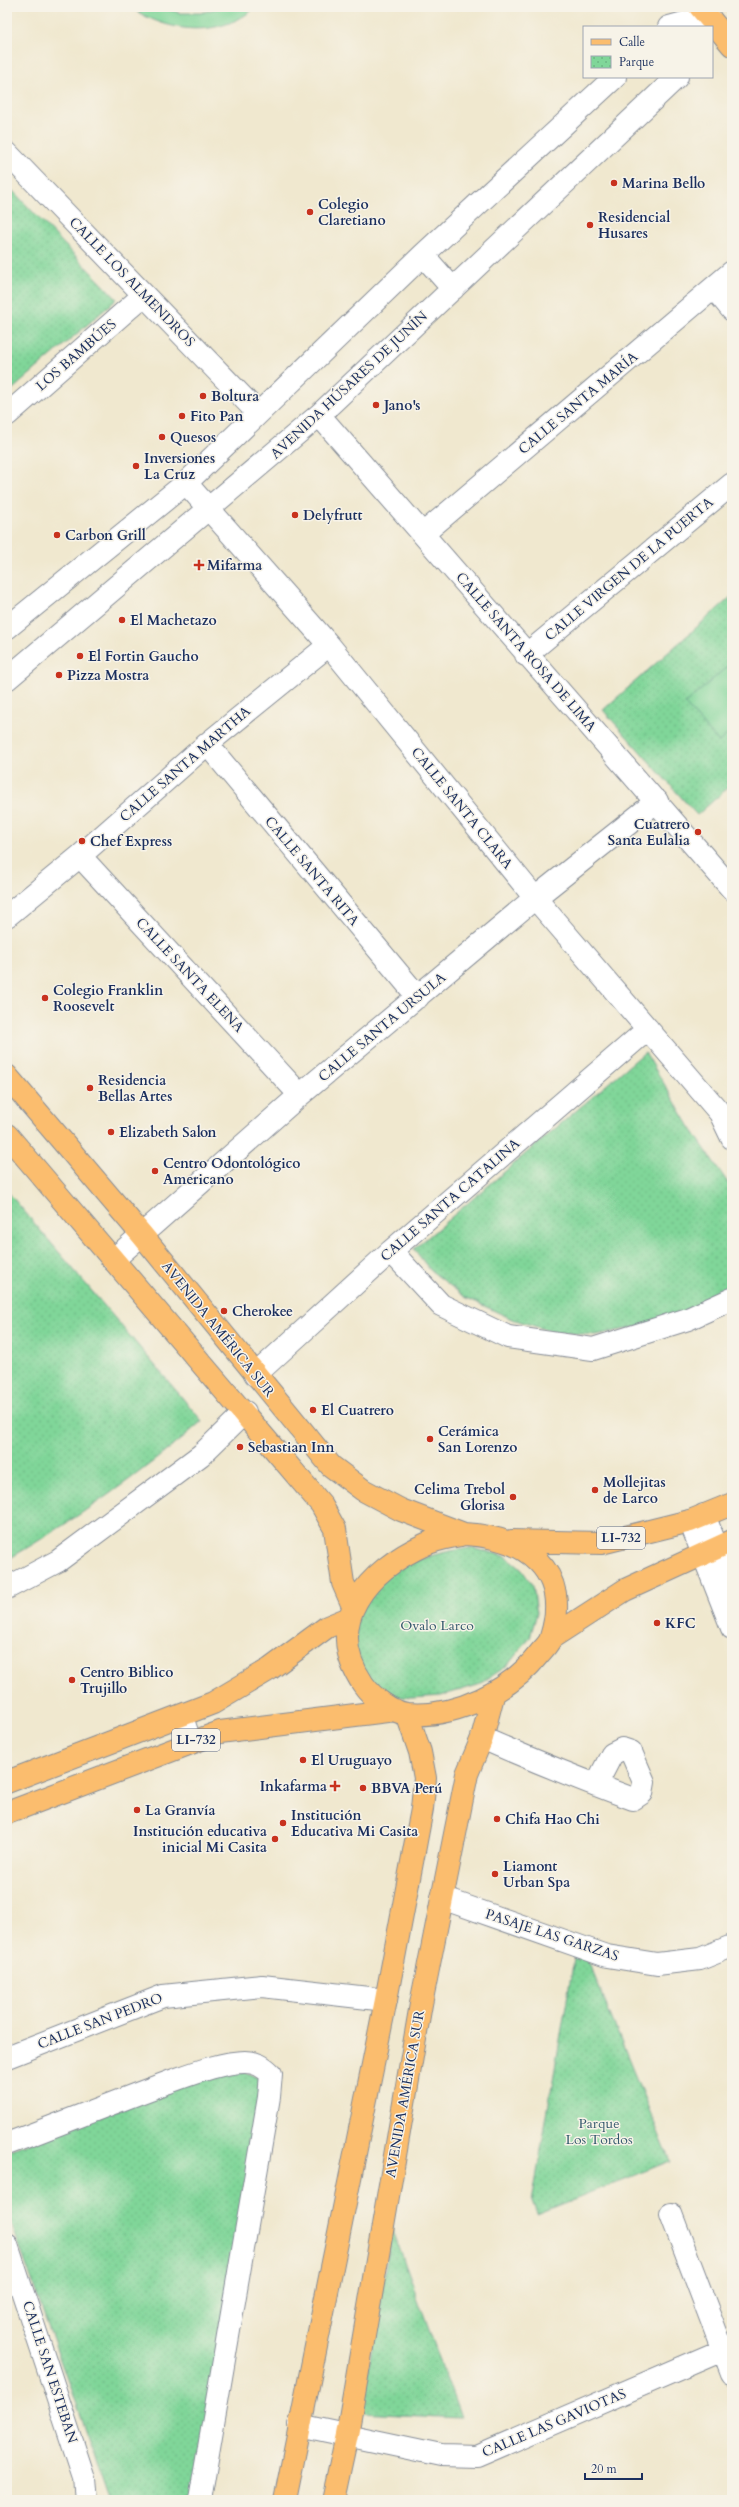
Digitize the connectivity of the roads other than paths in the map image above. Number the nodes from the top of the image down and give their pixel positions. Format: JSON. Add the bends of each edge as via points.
{"nodes":[{"id":1,"x":707,"y":14,"type":"edge"},
{"id":2,"x":672,"y":26,"type":"edge"},
{"id":3,"x":732,"y":45,"type":"edge"},
{"id":4,"x":614,"y":78,"type":"edge"},
{"id":5,"x":676,"y":78,"type":"edge"},
{"id":6,"x":7,"y":153,"type":"edge"},
{"id":7,"x":423,"y":255,"type":"junction"},
{"id":8,"x":732,"y":272,"type":"edge"},
{"id":9,"x":714,"y":288,"type":"junction"},
{"id":10,"x":453,"y":289,"type":"junction"},
{"id":11,"x":144,"y":295,"type":"junction"},
{"id":12,"x":732,"y":310,"type":"edge"},
{"id":13,"x":257,"y":412,"type":"junction"},
{"id":14,"x":7,"y":415,"type":"edge"},
{"id":15,"x":319,"y":416,"type":"junction"},
{"id":16,"x":186,"y":483,"type":"junction"},
{"id":17,"x":732,"y":484,"type":"edge"},
{"id":18,"x":210,"y":509,"type":"junction"},
{"id":19,"x":424,"y":533,"type":"junction"},
{"id":20,"x":7,"y":628,"type":"edge"},
{"id":21,"x":329,"y":645,"type":"junction"},
{"id":22,"x":526,"y":655,"type":"junction"},
{"id":23,"x":7,"y":678,"type":"edge"},
{"id":24,"x":207,"y":744,"type":"junction"},
{"id":25,"x":657,"y":800,"type":"junction"},
{"id":26,"x":80,"y":856,"type":"junction"},
{"id":27,"x":732,"y":888,"type":"edge"},
{"id":28,"x":535,"y":898,"type":"junction"},
{"id":29,"x":7,"y":916,"type":"edge"},
{"id":30,"x":418,"y":998,"type":"junction"},
{"id":31,"x":648,"y":1028,"type":"junction"},
{"id":32,"x":7,"y":1076,"type":"edge"},
{"id":33,"x":300,"y":1095,"type":"junction"},
{"id":34,"x":7,"y":1135,"type":"edge"},
{"id":35,"x":732,"y":1138,"type":"edge"},
{"id":36,"x":142,"y":1235,"type":"junction"},
{"id":37,"x":391,"y":1251,"type":"junction"},
{"id":38,"x":113,"y":1260,"type":"junction"},
{"id":39,"x":732,"y":1299,"type":"edge"},
{"id":40,"x":255,"y":1375,"type":"junction"},
{"id":41,"x":245,"y":1412,"type":"junction"},
{"id":42,"x":732,"y":1504,"type":"edge"},
{"id":43,"x":697,"y":1518,"type":"junction"},
{"id":44,"x":464,"y":1534,"type":"junction"},
{"id":45,"x":506,"y":1540,"type":"junction"},
{"id":46,"x":717,"y":1547,"type":"edge"},
{"id":47,"x":732,"y":1586,"type":"edge"},
{"id":48,"x":7,"y":1588,"type":"edge"},
{"id":49,"x":351,"y":1612,"type":"junction"},
{"id":50,"x":730,"y":1619,"type":"edge"},
{"id":51,"x":551,"y":1638,"type":"junction"},
{"id":52,"x":494,"y":1692,"type":"junction"},
{"id":53,"x":401,"y":1712,"type":"junction"},
{"id":54,"x":182,"y":1717,"type":"junction"},
{"id":55,"x":482,"y":1738,"type":"junction"},
{"id":56,"x":190,"y":1741,"type":"junction"},
{"id":57,"x":7,"y":1782,"type":"edge"},
{"id":58,"x":596,"y":1785,"type":"dead end"},
{"id":59,"x":7,"y":1812,"type":"edge"},
{"id":60,"x":442,"y":1898,"type":"junction"},
{"id":61,"x":732,"y":1946,"type":"edge"},
{"id":62,"x":386,"y":2000,"type":"junction"},
{"id":63,"x":7,"y":2057,"type":"edge"},
{"id":64,"x":7,"y":2144,"type":"edge"},
{"id":65,"x":671,"y":2214,"type":"dead end"},
{"id":66,"x":7,"y":2246,"type":"edge"},
{"id":67,"x":727,"y":2348,"type":"edge"},
{"id":68,"x":732,"y":2374,"type":"edge"},
{"id":69,"x":299,"y":2425,"type":"junction"},
{"id":70,"x":347,"y":2435,"type":"junction"},
{"id":71,"x":86,"y":2500,"type":"edge"},
{"id":72,"x":200,"y":2500,"type":"edge"},
{"id":73,"x":285,"y":2500,"type":"edge"},
{"id":74,"x":333,"y":2500,"type":"edge"}],
"edges":[{"from":1,"to":2,"type":"street"},
{"from":1,"to":3,"type":"main road"},
{"from":4,"to":7,"type":"street"},
{"from":5,"to":10,"type":"street","name":"AVENIDA HÚSARES DE JUNÍN"},
{"from":6,"to":11,"type":"street","name":"CALLE LOS ALMENDROS"},
{"from":7,"to":10,"type":"street"},
{"from":7,"to":13,"type":"street"},
{"from":8,"to":9,"type":"street","name":"CALLE SANTA MARÍA"},
{"from":9,"to":12,"type":"street"},
{"from":9,"to":19,"type":"street","name":"CALLE SANTA MARÍA"},
{"from":10,"to":15,"type":"street","name":"AVENIDA HÚSARES DE JUNÍN"},
{"from":11,"to":13,"type":"street","name":"CALLE LOS ALMENDROS"},
{"from":11,"to":14,"type":"street","name":"LOS BAMBÚES"},
{"from":13,"to":16,"type":"street"},
{"from":15,"to":18,"type":"street","name":"AVENIDA HÚSARES DE JUNÍN"},
{"from":15,"to":19,"type":"street","name":"CALLE SANTA ROSA DE LIMA"},
{"from":16,"to":18,"type":"street","name":"CALLE SANTA CLARA"},
{"from":16,"to":20,"type":"street"},
{"from":17,"to":22,"type":"street","name":"CALLE VIRGEN DE LA PUERTA"},
{"from":18,"to":21,"type":"street","name":"CALLE SANTA CLARA"},
{"from":18,"to":23,"type":"street","name":"AVENIDA HÚSARES DE JUNÍN"},
{"from":19,"to":22,"type":"street","name":"CALLE SANTA ROSA DE LIMA"},
{"from":21,"to":24,"type":"street","name":"CALLE SANTA MARTHA"},
{"from":21,"to":28,"type":"street","name":"CALLE SANTA CLARA"},
{"from":22,"to":25,"type":"street","name":"CALLE SANTA ROSA DE LIMA"},
{"from":24,"to":26,"type":"street","name":"CALLE SANTA MARTHA"},
{"from":24,"to":30,"type":"street","name":"CALLE SANTA RITA"},
{"from":25,"to":27,"type":"street","name":"CALLE SANTA ROSA DE LIMA"},
{"from":25,"to":28,"type":"street","name":"CALLE SANTA URSULA"},
{"from":26,"to":29,"type":"street","name":"CALLE SANTA MARTHA"},
{"from":26,"to":33,"type":"street","name":"CALLE SANTA ELENA"},
{"from":28,"to":30,"type":"street","name":"CALLE SANTA URSULA"},
{"from":28,"to":31,"type":"street","name":"CALLE SANTA CLARA"},
{"from":30,"to":33,"type":"street","name":"CALLE SANTA URSULA"},
{"from":31,"to":35,"type":"street","name":"CALLE SANTA CLARA","via":[[720,1113]]},
{"from":31,"to":37,"type":"street","name":"CALLE SANTA CATALINA"},
{"from":32,"to":36,"type":"main road","name":"AVENIDA AMÉRICA SUR"},
{"from":33,"to":36,"type":"street","name":"CALLE SANTA URSULA"},
{"from":34,"to":38,"type":"main road"},
{"from":36,"to":38,"type":"street","name":"CALLE SANTA URSULA"},
{"from":36,"to":40,"type":"main road","name":"AVENIDA AMÉRICA SUR"},
{"from":37,"to":39,"type":"street","via":[[441,1305],[508,1337],[593,1349],[688,1319]]},
{"from":37,"to":40,"type":"street","name":"CALLE SANTA CATALINA"},
{"from":38,"to":41,"type":"main road"},
{"from":40,"to":44,"type":"main road","name":"AVENIDA AMÉRICA SUR","via":[[331,1466],[363,1490],[401,1510]]},
{"from":41,"to":48,"type":"street","via":[[201,1455],[64,1556]]},
{"from":41,"to":49,"type":"main road","via":[[321,1504],[334,1529],[343,1583]]},
{"from":42,"to":43,"type":"main road","number":"LI-732"},
{"from":43,"to":45,"type":"main road","number":"LI-732","via":[[600,1543]]},
{"from":43,"to":46,"type":"street"},
{"from":44,"to":45,"type":"main road"},
{"from":44,"to":49,"type":"main road","via":[[426,1544],[383,1570],[369,1582]]},
{"from":45,"to":51,"type":"main road","via":[[530,1552],[546,1569],[555,1593]]},
{"from":46,"to":47,"type":"street"},
{"from":46,"to":50,"type":"street"},
{"from":46,"to":51,"type":"main road","via":[[625,1590]]},
{"from":49,"to":53,"type":"main road","via":[[347,1640],[355,1672],[366,1688],[380,1701]]},
{"from":49,"to":54,"type":"main road","number":"LI-732","via":[[327,1626],[270,1669],[213,1703]]},
{"from":51,"to":52,"type":"main road","via":[[530,1666]]},
{"from":52,"to":53,"type":"main road","via":[[456,1708]]},
{"from":52,"to":55,"type":"main road","name":"AVENIDA AMÉRICA SUR"},
{"from":53,"to":56,"type":"main road","number":"LI-732","via":[[220,1732]]},
{"from":53,"to":62,"type":"main road","via":[[420,1752],[425,1778],[410,1882]]},
{"from":54,"to":56,"type":"street"},
{"from":54,"to":57,"type":"main road","number":"LI-732"},
{"from":55,"to":58,"type":"street"},
{"from":55,"to":60,"type":"main road","name":"AVENIDA AMÉRICA SUR","via":[[467,1774]]},
{"from":56,"to":59,"type":"main road","number":"LI-732"},
{"from":60,"to":61,"type":"street","name":"PASAJE LAS GARZAS","via":[[614,1957],[656,1964],[700,1959]]},
{"from":60,"to":70,"type":"main road","name":"AVENIDA AMÉRICA SUR","via":[[421,2004]]},
{"from":62,"to":63,"type":"street","name":"CALLE SAN PEDRO","via":[[262,1986],[163,1996]]},
{"from":62,"to":69,"type":"main road"},
{"from":64,"to":72,"type":"street","via":[[102,2106],[198,2072],[243,2062],[256,2063],[265,2067],[271,2074]]},
{"from":65,"to":67,"type":"street"},
{"from":66,"to":71,"type":"street","name":"CALLE SAN ESTEBAN","via":[[84,2478]]},
{"from":67,"to":68,"type":"street"},
{"from":67,"to":70,"type":"street","name":"CALLE LAS GAVIOTAS","via":[[477,2456],[441,2455]]},
{"from":69,"to":70,"type":"street","name":"CALLE LAS GAVIOTAS"},
{"from":69,"to":73,"type":"main road"},
{"from":70,"to":74,"type":"main road","name":"AVENIDA AMÉRICA SUR"}]}
